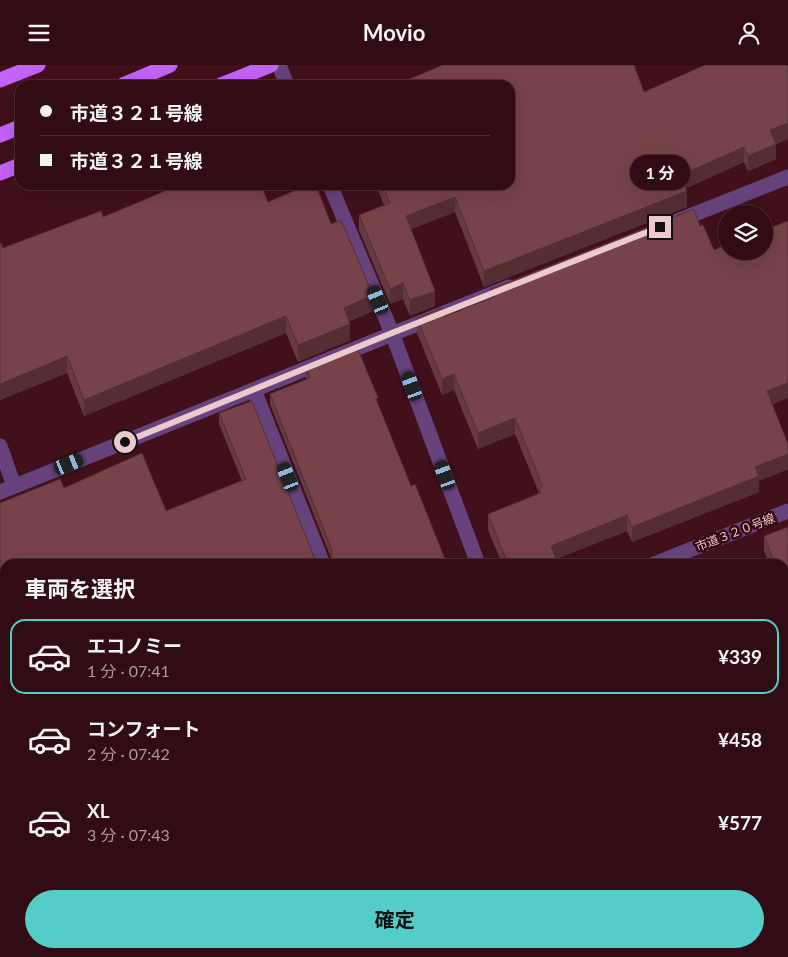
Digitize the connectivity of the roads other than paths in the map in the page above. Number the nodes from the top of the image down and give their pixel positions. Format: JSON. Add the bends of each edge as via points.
{"nodes":[{"id":1,"x":38,"y":65,"type":"edge"},
{"id":2,"x":170,"y":65,"type":"edge"},
{"id":3,"x":271,"y":65,"type":"edge"},
{"id":4,"x":279,"y":65,"type":"edge"},
{"id":5,"x":0,"y":80,"type":"edge"},
{"id":6,"x":135,"y":80,"type":"edge"},
{"id":7,"x":234,"y":80,"type":"edge"},
{"id":8,"x":285,"y":80,"type":"edge"},
{"id":9,"x":15,"y":129,"type":"edge"},
{"id":10,"x":0,"y":135,"type":"edge"},
{"id":11,"x":15,"y":167,"type":"edge"},
{"id":12,"x":0,"y":173,"type":"edge"},
{"id":13,"x":788,"y":177,"type":"edge"},
{"id":14,"x":332,"y":190,"type":"edge"},
{"id":15,"x":662,"y":227,"type":"edge"},
{"id":16,"x":518,"y":283,"type":"edge"},
{"id":17,"x":392,"y":333,"type":"junction"},
{"id":18,"x":254,"y":390,"type":"junction"},
{"id":19,"x":0,"y":446,"type":"edge"},
{"id":20,"x":7,"y":489,"type":"edge"},
{"id":21,"x":788,"y":511,"type":"edge"},
{"id":22,"x":321,"y":559,"type":"edge"},
{"id":23,"x":476,"y":559,"type":"edge"},
{"id":24,"x":667,"y":559,"type":"edge"}],
"edges":[{"from":1,"to":5,"type":"highway"},
{"from":2,"to":6,"type":"highway"},
{"from":3,"to":7,"type":"highway"},
{"from":4,"to":8,"type":"street"},
{"from":9,"to":10,"type":"highway"},
{"from":11,"to":12,"type":"highway"},
{"from":13,"to":15,"type":"street"},
{"from":14,"to":17,"type":"street"},
{"from":16,"to":17,"type":"street"},
{"from":17,"to":18,"type":"street"},
{"from":17,"to":23,"type":"street"},
{"from":18,"to":20,"type":"street"},
{"from":18,"to":22,"type":"street"},
{"from":19,"to":20,"type":"street"},
{"from":21,"to":24,"type":"street","name":"市道３２０号線"}]}
